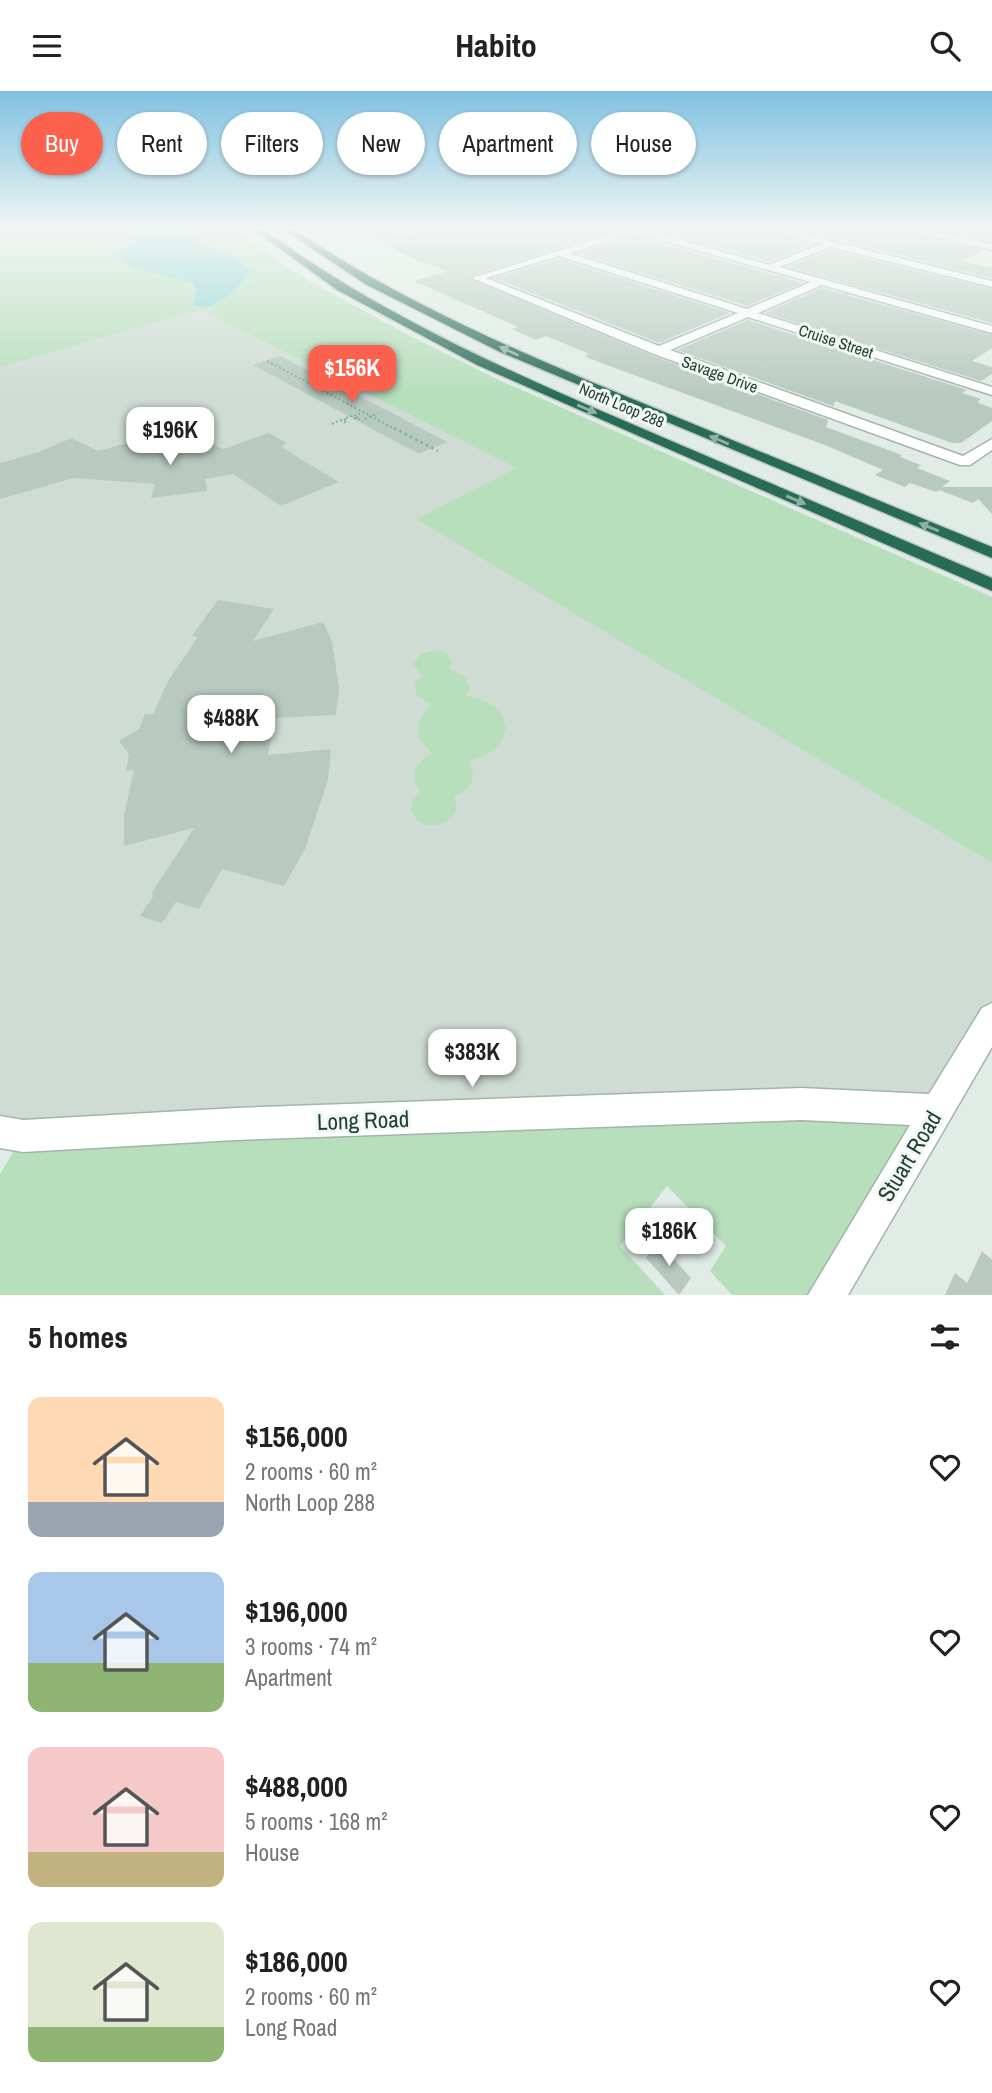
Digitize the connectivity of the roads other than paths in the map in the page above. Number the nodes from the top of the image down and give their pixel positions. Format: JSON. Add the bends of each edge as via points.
{"nodes":[{"id":1,"x":337,"y":283,"type":"edge"},
{"id":2,"x":375,"y":283,"type":"edge"},
{"id":3,"x":490,"y":283,"type":"edge"},
{"id":4,"x":655,"y":283,"type":"edge"},
{"id":5,"x":818,"y":283,"type":"edge"},
{"id":6,"x":825,"y":283,"type":"edge"},
{"id":7,"x":749,"y":313,"type":"junction"},
{"id":8,"x":992,"y":330,"type":"edge"},
{"id":9,"x":658,"y":351,"type":"junction"},
{"id":10,"x":992,"y":391,"type":"edge"},
{"id":11,"x":992,"y":443,"type":"edge"},
{"id":12,"x":992,"y":553,"type":"edge"},
{"id":13,"x":992,"y":585,"type":"edge"},
{"id":14,"x":992,"y":1018,"type":"edge"},
{"id":15,"x":937,"y":1110,"type":"junction"},
{"id":16,"x":0,"y":1132,"type":"edge"},
{"id":17,"x":827,"y":1295,"type":"edge"}],
"edges":[{"from":1,"to":13,"type":"highway","name":"North Loop 288","one_way":true,"via":[[558,397]]},
{"from":12,"to":2,"type":"highway","name":"North Loop 288","one_way":true,"via":[[530,361]]},
{"from":3,"to":9,"type":"street","name":"Savage Drive"},
{"from":4,"to":7,"type":"street","name":"Cruise Street"},
{"from":5,"to":7,"type":"street"},
{"from":6,"to":8,"type":"street"},
{"from":7,"to":9,"type":"street"},
{"from":7,"to":10,"type":"street","name":"Cruise Street"},
{"from":9,"to":11,"type":"street","name":"Savage Drive","via":[[965,463]]},
{"from":14,"to":15,"type":"street","name":"Stuart Road"},
{"from":15,"to":16,"type":"street","name":"Long Road","via":[[801,1104],[23,1136]]},
{"from":15,"to":17,"type":"street","name":"Stuart Road"}]}
